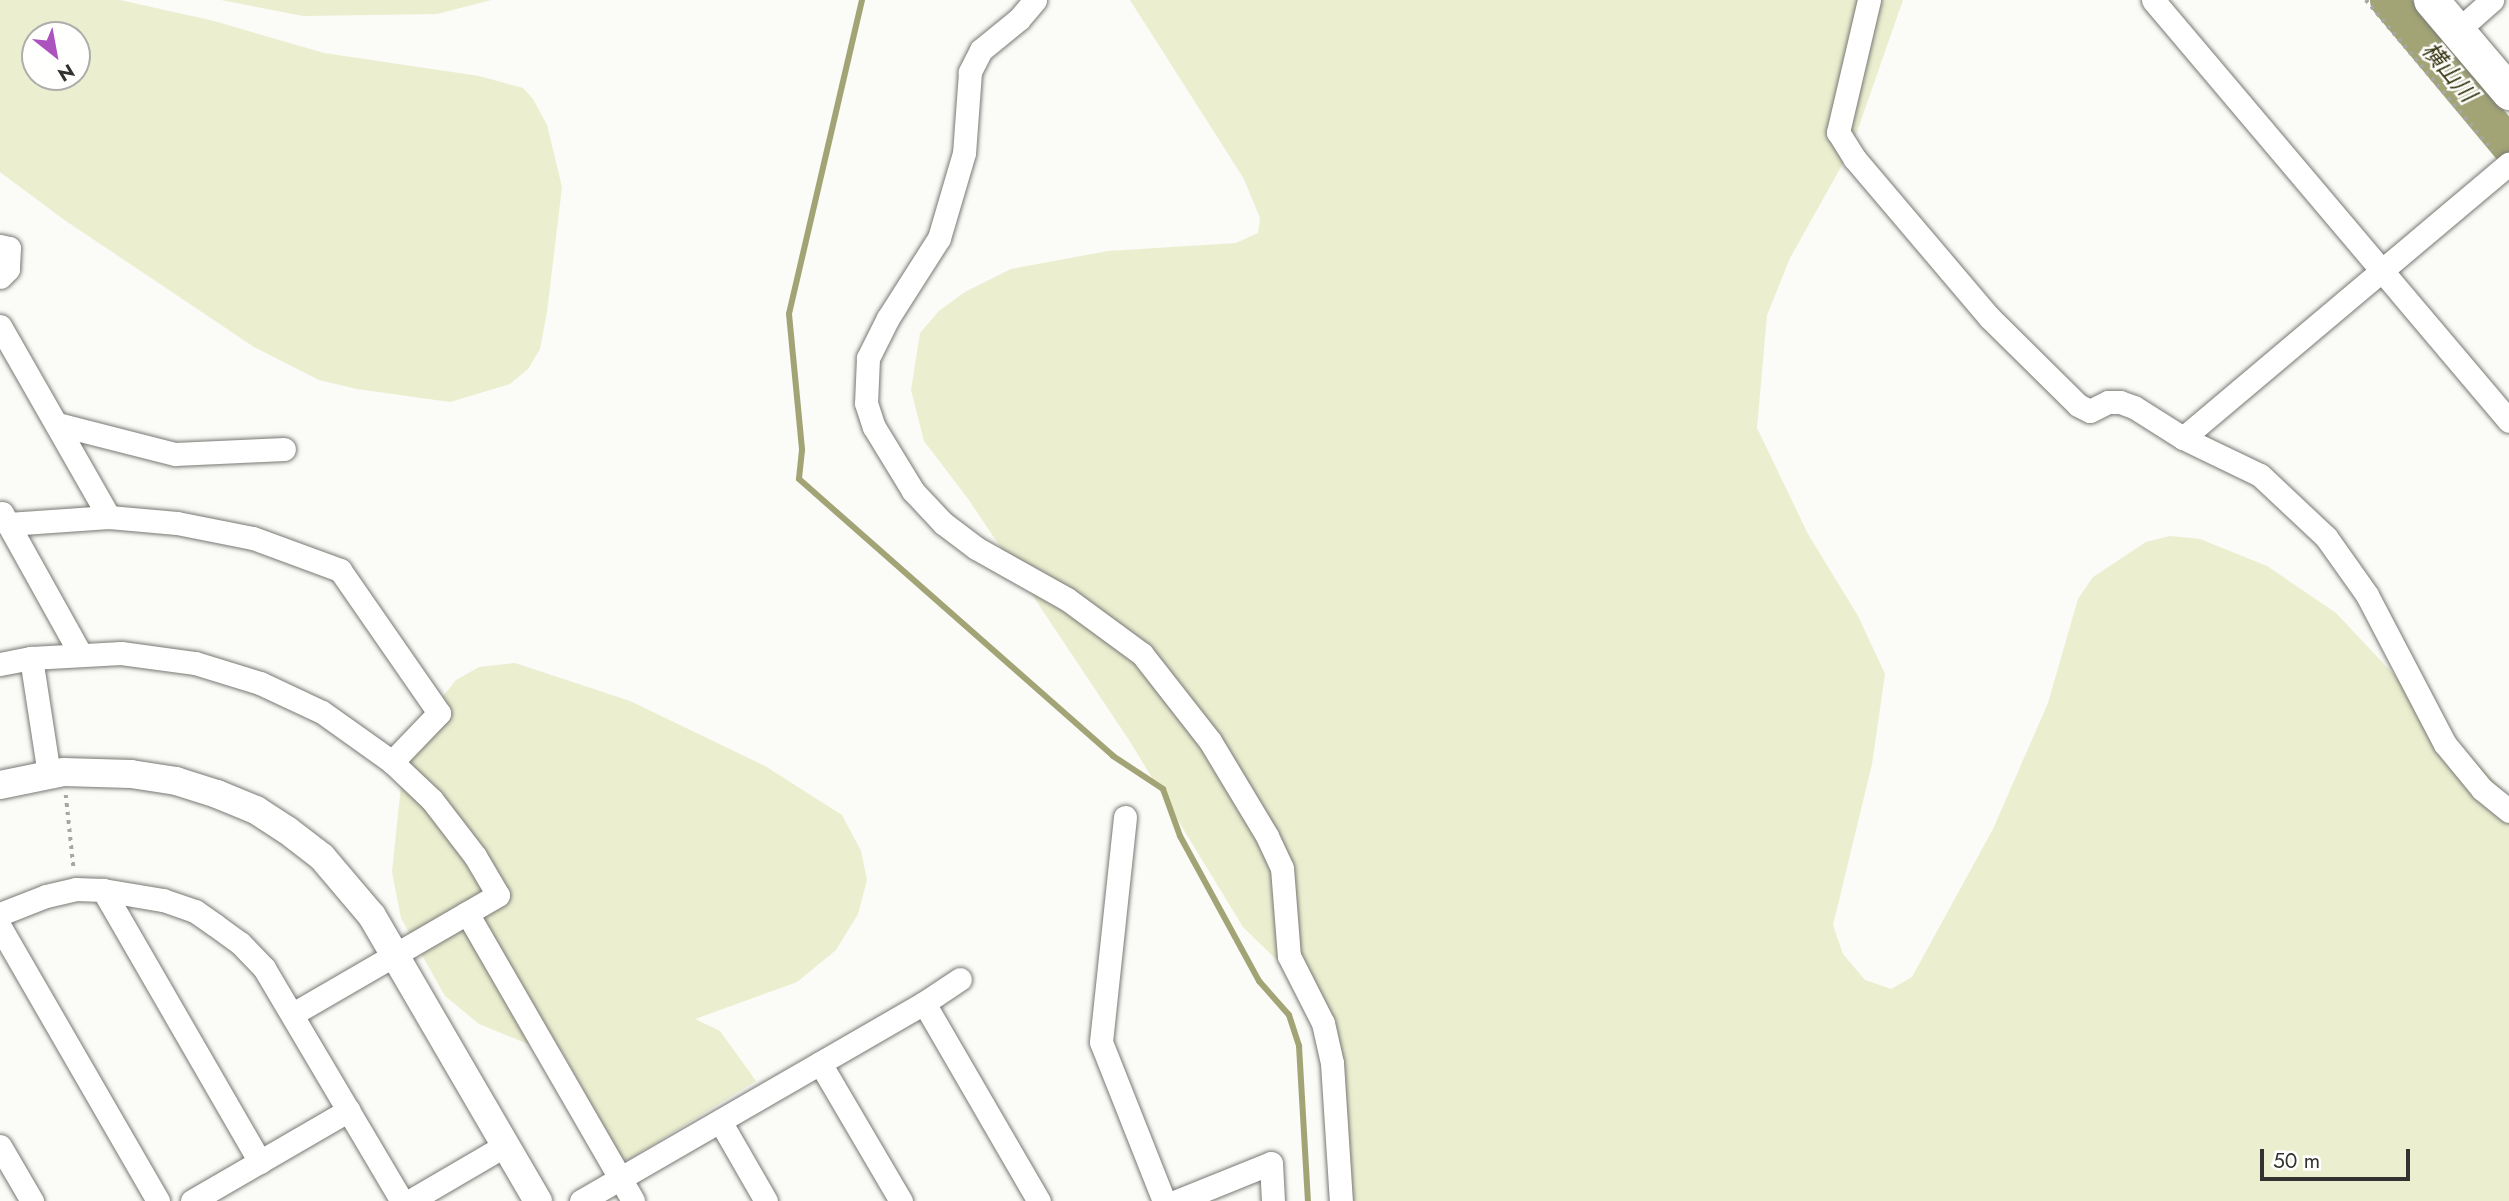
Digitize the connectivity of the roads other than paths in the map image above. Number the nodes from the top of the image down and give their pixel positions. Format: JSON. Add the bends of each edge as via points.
{"nodes":[{"id":1,"x":1035,"y":0,"type":"edge"},
{"id":2,"x":1869,"y":0,"type":"edge"},
{"id":3,"x":2153,"y":0,"type":"edge"},
{"id":4,"x":2431,"y":0,"type":"edge"},
{"id":5,"x":2492,"y":0,"type":"edge"},
{"id":6,"x":2457,"y":31,"type":"junction"},
{"id":7,"x":2509,"y":92,"type":"edge"},
{"id":8,"x":2506,"y":165,"type":"edge"},
{"id":9,"x":0,"y":246,"type":"edge"},
{"id":10,"x":2382,"y":270,"type":"junction"},
{"id":11,"x":0,"y":278,"type":"edge"},
{"id":12,"x":0,"y":326,"type":"edge"},
{"id":13,"x":2509,"y":421,"type":"edge"},
{"id":14,"x":57,"y":424,"type":"junction"},
{"id":15,"x":2183,"y":438,"type":"junction"},
{"id":16,"x":284,"y":449,"type":"dead end"},
{"id":17,"x":4,"y":517,"type":"edge"},
{"id":18,"x":110,"y":517,"type":"junction"},
{"id":19,"x":80,"y":653,"type":"junction"},
{"id":20,"x":31,"y":657,"type":"junction"},
{"id":21,"x":0,"y":664,"type":"edge"},
{"id":22,"x":392,"y":762,"type":"junction"},
{"id":23,"x":57,"y":773,"type":"junction"},
{"id":24,"x":0,"y":785,"type":"edge"},
{"id":25,"x":2509,"y":811,"type":"edge"},
{"id":26,"x":1125,"y":817,"type":"dead end"},
{"id":27,"x":103,"y":890,"type":"junction"},
{"id":28,"x":0,"y":914,"type":"edge"},
{"id":29,"x":467,"y":914,"type":"junction"},
{"id":30,"x":0,"y":928,"type":"edge"},
{"id":31,"x":396,"y":955,"type":"junction"},
{"id":32,"x":960,"y":979,"type":"dead end"},
{"id":33,"x":924,"y":1003,"type":"junction"},
{"id":34,"x":293,"y":1014,"type":"junction"},
{"id":35,"x":820,"y":1063,"type":"junction"},
{"id":36,"x":349,"y":1110,"type":"junction"},
{"id":37,"x":720,"y":1121,"type":"junction"},
{"id":38,"x":506,"y":1145,"type":"junction"},
{"id":39,"x":0,"y":1146,"type":"edge"},
{"id":40,"x":260,"y":1162,"type":"junction"},
{"id":41,"x":620,"y":1179,"type":"junction"},
{"id":42,"x":439,"y":1194,"type":"edge"},
{"id":43,"x":32,"y":1201,"type":"edge"},
{"id":44,"x":158,"y":1201,"type":"edge"},
{"id":45,"x":192,"y":1201,"type":"edge"},
{"id":46,"x":402,"y":1201,"type":"edge"},
{"id":47,"x":410,"y":1201,"type":"edge"},
{"id":48,"x":538,"y":1201,"type":"edge"},
{"id":49,"x":581,"y":1201,"type":"edge"},
{"id":50,"x":633,"y":1201,"type":"edge"},
{"id":51,"x":766,"y":1201,"type":"edge"},
{"id":52,"x":901,"y":1201,"type":"edge"},
{"id":53,"x":1039,"y":1201,"type":"edge"},
{"id":54,"x":1164,"y":1201,"type":"edge"},
{"id":55,"x":1177,"y":1201,"type":"edge"},
{"id":56,"x":1273,"y":1201,"type":"edge"},
{"id":57,"x":1341,"y":1201,"type":"edge"}],
"edges":[{"from":1,"to":57,"type":"street","via":[[981,50],[971,72],[964,153],[939,238],[868,358],[866,403],[874,427],[913,491],[943,523],[976,548],[1067,598],[1142,654],[1210,741],[1267,836],[1282,868],[1289,956],[1323,1023],[1332,1063]]},
{"from":2,"to":15,"type":"street","via":[[1838,132],[1855,159],[1989,317],[2078,405],[2090,411],[2120,402]]},
{"from":3,"to":10,"type":"street"},
{"from":4,"to":6,"type":"main road"},
{"from":5,"to":6,"type":"street"},
{"from":6,"to":7,"type":"main road"},
{"from":8,"to":10,"type":"street"},
{"from":9,"to":11,"type":"street","via":[[9,248],[8,269]]},
{"from":10,"to":13,"type":"street"},
{"from":10,"to":15,"type":"street"},
{"from":12,"to":14,"type":"street"},
{"from":14,"to":16,"type":"street","via":[[175,454]]},
{"from":14,"to":18,"type":"street"},
{"from":15,"to":25,"type":"street","via":[[2260,475],[2326,537],[2367,596],[2445,744],[2482,789]]},
{"from":17,"to":18,"type":"street"},
{"from":17,"to":19,"type":"street"},
{"from":18,"to":22,"type":"street","via":[[177,523],[253,538],[340,570],[439,713]]},
{"from":19,"to":20,"type":"street"},
{"from":19,"to":22,"type":"street","via":[[121,653],[195,663],[260,683],[322,712]]},
{"from":20,"to":21,"type":"street"},
{"from":20,"to":23,"type":"street"},
{"from":22,"to":29,"type":"street","via":[[432,800],[498,895]]},
{"from":23,"to":24,"type":"street"},
{"from":23,"to":31,"type":"street","via":[[101,771],[176,781],[256,810],[322,857],[372,916]]},
{"from":26,"to":54,"type":"street","via":[[1101,1042]]},
{"from":27,"to":28,"type":"street","via":[[76,889],[15,905]]},
{"from":27,"to":34,"type":"street","via":[[135,893],[195,911],[240,943],[264,968]]},
{"from":27,"to":40,"type":"street"},
{"from":29,"to":31,"type":"street"},
{"from":29,"to":41,"type":"street"},
{"from":30,"to":44,"type":"street"},
{"from":31,"to":34,"type":"street"},
{"from":31,"to":38,"type":"street"},
{"from":32,"to":33,"type":"street"},
{"from":33,"to":35,"type":"street"},
{"from":33,"to":53,"type":"street"},
{"from":34,"to":36,"type":"street"},
{"from":35,"to":37,"type":"street"},
{"from":35,"to":52,"type":"street"},
{"from":36,"to":40,"type":"street"},
{"from":36,"to":46,"type":"street"},
{"from":37,"to":41,"type":"street"},
{"from":37,"to":51,"type":"street"},
{"from":38,"to":42,"type":"street"},
{"from":38,"to":48,"type":"street"},
{"from":39,"to":43,"type":"street"},
{"from":40,"to":45,"type":"street"},
{"from":41,"to":49,"type":"street"},
{"from":41,"to":50,"type":"street"},
{"from":42,"to":47,"type":"street"},
{"from":55,"to":56,"type":"street","via":[[1271,1163]]}]}
